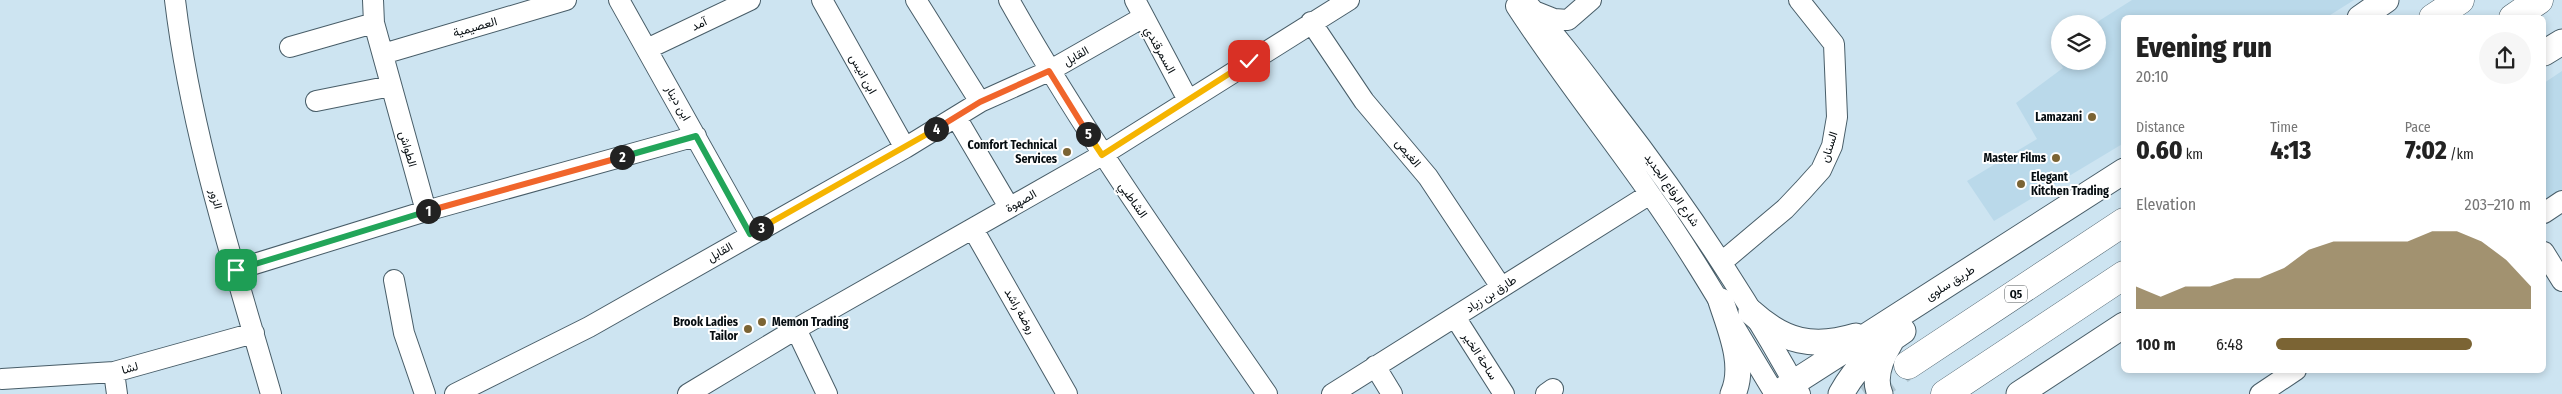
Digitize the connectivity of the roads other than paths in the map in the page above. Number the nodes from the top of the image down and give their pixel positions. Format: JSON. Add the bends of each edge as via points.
{"nodes":[{"id":1,"x":175,"y":0,"type":"edge"},
{"id":2,"x":373,"y":0,"type":"edge"},
{"id":3,"x":566,"y":0,"type":"edge"},
{"id":4,"x":619,"y":0,"type":"edge"},
{"id":5,"x":750,"y":0,"type":"edge"},
{"id":6,"x":822,"y":0,"type":"edge"},
{"id":7,"x":916,"y":0,"type":"edge"},
{"id":8,"x":1009,"y":0,"type":"edge"},
{"id":9,"x":1349,"y":0,"type":"edge"},
{"id":10,"x":1512,"y":0,"type":"edge"},
{"id":11,"x":1591,"y":0,"type":"edge"},
{"id":12,"x":1798,"y":0,"type":"edge"},
{"id":13,"x":2386,"y":0,"type":"edge"},
{"id":14,"x":2460,"y":0,"type":"edge"},
{"id":15,"x":2539,"y":0,"type":"edge"},
{"id":16,"x":1529,"y":6,"type":"edge"},
{"id":17,"x":1139,"y":9,"type":"edge"},
{"id":18,"x":2364,"y":15,"type":"edge"},
{"id":19,"x":2438,"y":15,"type":"edge"},
{"id":20,"x":2516,"y":15,"type":"edge"},
{"id":21,"x":1568,"y":20,"type":"junction"},
{"id":22,"x":1311,"y":22,"type":"junction"},
{"id":23,"x":374,"y":23,"type":"junction"},
{"id":24,"x":2562,"y":42,"type":"edge"},
{"id":25,"x":290,"y":47,"type":"dead end"},
{"id":26,"x":647,"y":49,"type":"junction"},
{"id":27,"x":1566,"y":49,"type":"junction"},
{"id":28,"x":2546,"y":52,"type":"edge"},
{"id":29,"x":383,"y":54,"type":"junction"},
{"id":30,"x":1049,"y":71,"type":"junction"},
{"id":31,"x":391,"y":86,"type":"junction"},
{"id":32,"x":1188,"y":100,"type":"junction"},
{"id":33,"x":316,"y":102,"type":"dead end"},
{"id":34,"x":980,"y":102,"type":"junction"},
{"id":35,"x":956,"y":117,"type":"junction"},
{"id":36,"x":696,"y":136,"type":"junction"},
{"id":37,"x":905,"y":148,"type":"junction"},
{"id":38,"x":1102,"y":155,"type":"junction"},
{"id":39,"x":2121,"y":173,"type":"edge"},
{"id":40,"x":1650,"y":194,"type":"junction"},
{"id":41,"x":2562,"y":201,"type":"edge"},
{"id":42,"x":1009,"y":207,"type":"junction"},
{"id":43,"x":426,"y":211,"type":"junction"},
{"id":44,"x":2546,"y":212,"type":"edge"},
{"id":45,"x":2121,"y":224,"type":"edge"},
{"id":46,"x":973,"y":229,"type":"junction"},
{"id":47,"x":750,"y":234,"type":"junction"},
{"id":48,"x":2546,"y":255,"type":"edge"},
{"id":49,"x":1722,"y":262,"type":"junction"},
{"id":50,"x":236,"y":270,"type":"junction"},
{"id":51,"x":2121,"y":277,"type":"edge"},
{"id":52,"x":394,"y":280,"type":"dead end"},
{"id":53,"x":2562,"y":281,"type":"edge"},
{"id":54,"x":1501,"y":287,"type":"junction"},
{"id":55,"x":1721,"y":301,"type":"junction"},
{"id":56,"x":1751,"y":312,"type":"junction"},
{"id":57,"x":1455,"y":317,"type":"junction"},
{"id":58,"x":2121,"y":327,"type":"edge"},
{"id":59,"x":796,"y":329,"type":"junction"},
{"id":60,"x":254,"y":333,"type":"junction"},
{"id":61,"x":1884,"y":333,"type":"junction"},
{"id":62,"x":1908,"y":365,"type":"tunnel mouth"},
{"id":63,"x":1375,"y":366,"type":"junction"},
{"id":64,"x":114,"y":372,"type":"junction"},
{"id":65,"x":2292,"y":373,"type":"edge"},
{"id":66,"x":2,"y":379,"type":"dead end"},
{"id":67,"x":1788,"y":392,"type":"edge"},
{"id":68,"x":117,"y":394,"type":"edge"},
{"id":69,"x":271,"y":394,"type":"edge"},
{"id":70,"x":425,"y":394,"type":"edge"},
{"id":71,"x":455,"y":394,"type":"edge"},
{"id":72,"x":688,"y":394,"type":"edge"},
{"id":73,"x":827,"y":394,"type":"edge"},
{"id":74,"x":1067,"y":394,"type":"edge"},
{"id":75,"x":1267,"y":394,"type":"edge"},
{"id":76,"x":1332,"y":394,"type":"edge"},
{"id":77,"x":1392,"y":394,"type":"edge"},
{"id":78,"x":1504,"y":394,"type":"edge"},
{"id":79,"x":1733,"y":394,"type":"edge"},
{"id":80,"x":1841,"y":394,"type":"edge"},
{"id":81,"x":1880,"y":394,"type":"edge"},
{"id":82,"x":1944,"y":394,"type":"edge"},
{"id":83,"x":2020,"y":394,"type":"edge"},
{"id":84,"x":2260,"y":394,"type":"edge"}],
"edges":[{"from":1,"to":50,"type":"street","name":"الزور","via":[[200,138]]},
{"from":2,"to":23,"type":"street","name":"الطواش"},
{"from":3,"to":29,"type":"street","name":"العصيمية"},
{"from":4,"to":26,"type":"street","name":"ابن دينار"},
{"from":5,"to":26,"type":"street","name":"آمد"},
{"from":6,"to":37,"type":"street","name":"ابن انيس"},
{"from":7,"to":34,"type":"street"},
{"from":8,"to":30,"type":"street","name":"الشاطبي"},
{"from":9,"to":22,"type":"street","name":"الصهوة"},
{"from":10,"to":40,"type":"street","name":"شارع الرفاع الجديد","via":[[1547,54]]},
{"from":11,"to":21,"type":"street"},
{"from":12,"to":49,"type":"street","name":"السنان","via":[[1834,44],[1837,117],[1832,146],[1821,170],[1804,190]]},
{"from":13,"to":18,"type":"main road"},
{"from":14,"to":19,"type":"highway"},
{"from":15,"to":20,"type":"highway"},
{"from":16,"to":21,"type":"street","via":[[1554,19]]},
{"from":16,"to":27,"type":"street","name":"شارع الرفاع الجديد"},
{"from":17,"to":30,"type":"street","name":"القابل"},
{"from":17,"to":32,"type":"street","name":"السمرقندي"},
{"from":21,"to":27,"type":"street"},
{"from":22,"to":32,"type":"street","name":"الصهوة"},
{"from":22,"to":54,"type":"street","name":"الغيص","via":[[1364,101],[1428,177]]},
{"from":23,"to":25,"type":"street"},
{"from":23,"to":29,"type":"street","name":"الطواش"},
{"from":24,"to":28,"type":"main road"},
{"from":26,"to":36,"type":"street","name":"ابن دينار"},
{"from":27,"to":49,"type":"street","name":"شارع الرفاع الجديد","via":[[1668,181]]},
{"from":29,"to":31,"type":"street","name":"الطواش"},
{"from":30,"to":34,"type":"street","name":"القابل"},
{"from":30,"to":38,"type":"street","name":"الشاطبي"},
{"from":31,"to":33,"type":"street"},
{"from":31,"to":43,"type":"street","name":"الطواش"},
{"from":32,"to":38,"type":"street","name":"الصهوة"},
{"from":34,"to":35,"type":"street","name":"القابل"},
{"from":35,"to":37,"type":"street","name":"القابل"},
{"from":35,"to":42,"type":"street"},
{"from":36,"to":43,"type":"street"},
{"from":36,"to":47,"type":"street","name":"ابن دينار"},
{"from":37,"to":47,"type":"street","name":"القابل"},
{"from":38,"to":42,"type":"street","name":"الصهوة"},
{"from":38,"to":75,"type":"street","name":"الشاطبي"},
{"from":39,"to":61,"type":"main road","name":"طريق سلوى","via":[[1981,264],[1970,284]]},
{"from":40,"to":54,"type":"street","name":"طارق بن زياد"},
{"from":40,"to":55,"type":"street","name":"شارع الرفاع الجديد"},
{"from":41,"to":44,"type":"street"},
{"from":42,"to":46,"type":"street","name":"الصهوة"},
{"from":43,"to":50,"type":"street"},
{"from":45,"to":62,"type":"highway","number":"Q5"},
{"from":46,"to":59,"type":"street","name":"الصهوة"},
{"from":46,"to":74,"type":"street","name":"روضة راشد"},
{"from":47,"to":71,"type":"street","name":"القابل","via":[[589,327]]},
{"from":48,"to":53,"type":"street"},
{"from":49,"to":56,"type":"street","name":"شارع الرفاع الجديد"},
{"from":50,"to":60,"type":"street","name":"الزور"},
{"from":51,"to":82,"type":"highway"},
{"from":52,"to":70,"type":"street","via":[[404,333]]},
{"from":54,"to":57,"type":"street","name":"طارق بن زياد"},
{"from":55,"to":67,"type":"street","name":"شارع الرفاع الجديد"},
{"from":55,"to":79,"type":"main road","via":[[1736,352],[1738,372]]},
{"from":56,"to":61,"type":"main road","via":[[1778,334],[1805,342],[1826,343]]},
{"from":56,"to":67,"type":"street","name":"شارع الرفاع الجديد"},
{"from":57,"to":63,"type":"street","name":"طارق بن زياد"},
{"from":57,"to":78,"type":"street","name":"ساحة الخير"},
{"from":58,"to":83,"type":"main road"},
{"from":59,"to":72,"type":"street","name":"الصهوة"},
{"from":59,"to":73,"type":"street"},
{"from":60,"to":64,"type":"street","name":"لشا"},
{"from":60,"to":69,"type":"street","name":"الزور"},
{"from":61,"to":67,"type":"main road"},
{"from":61,"to":80,"type":"main road","via":[[1871,354],[1852,373]]},
{"from":61,"to":81,"type":"main road","via":[[1884,353],[1878,370]]},
{"from":63,"to":76,"type":"street","name":"طارق بن زياد"},
{"from":63,"to":77,"type":"street"},
{"from":64,"to":66,"type":"street","name":"لشا"},
{"from":64,"to":68,"type":"street"},
{"from":65,"to":84,"type":"street"}]}
